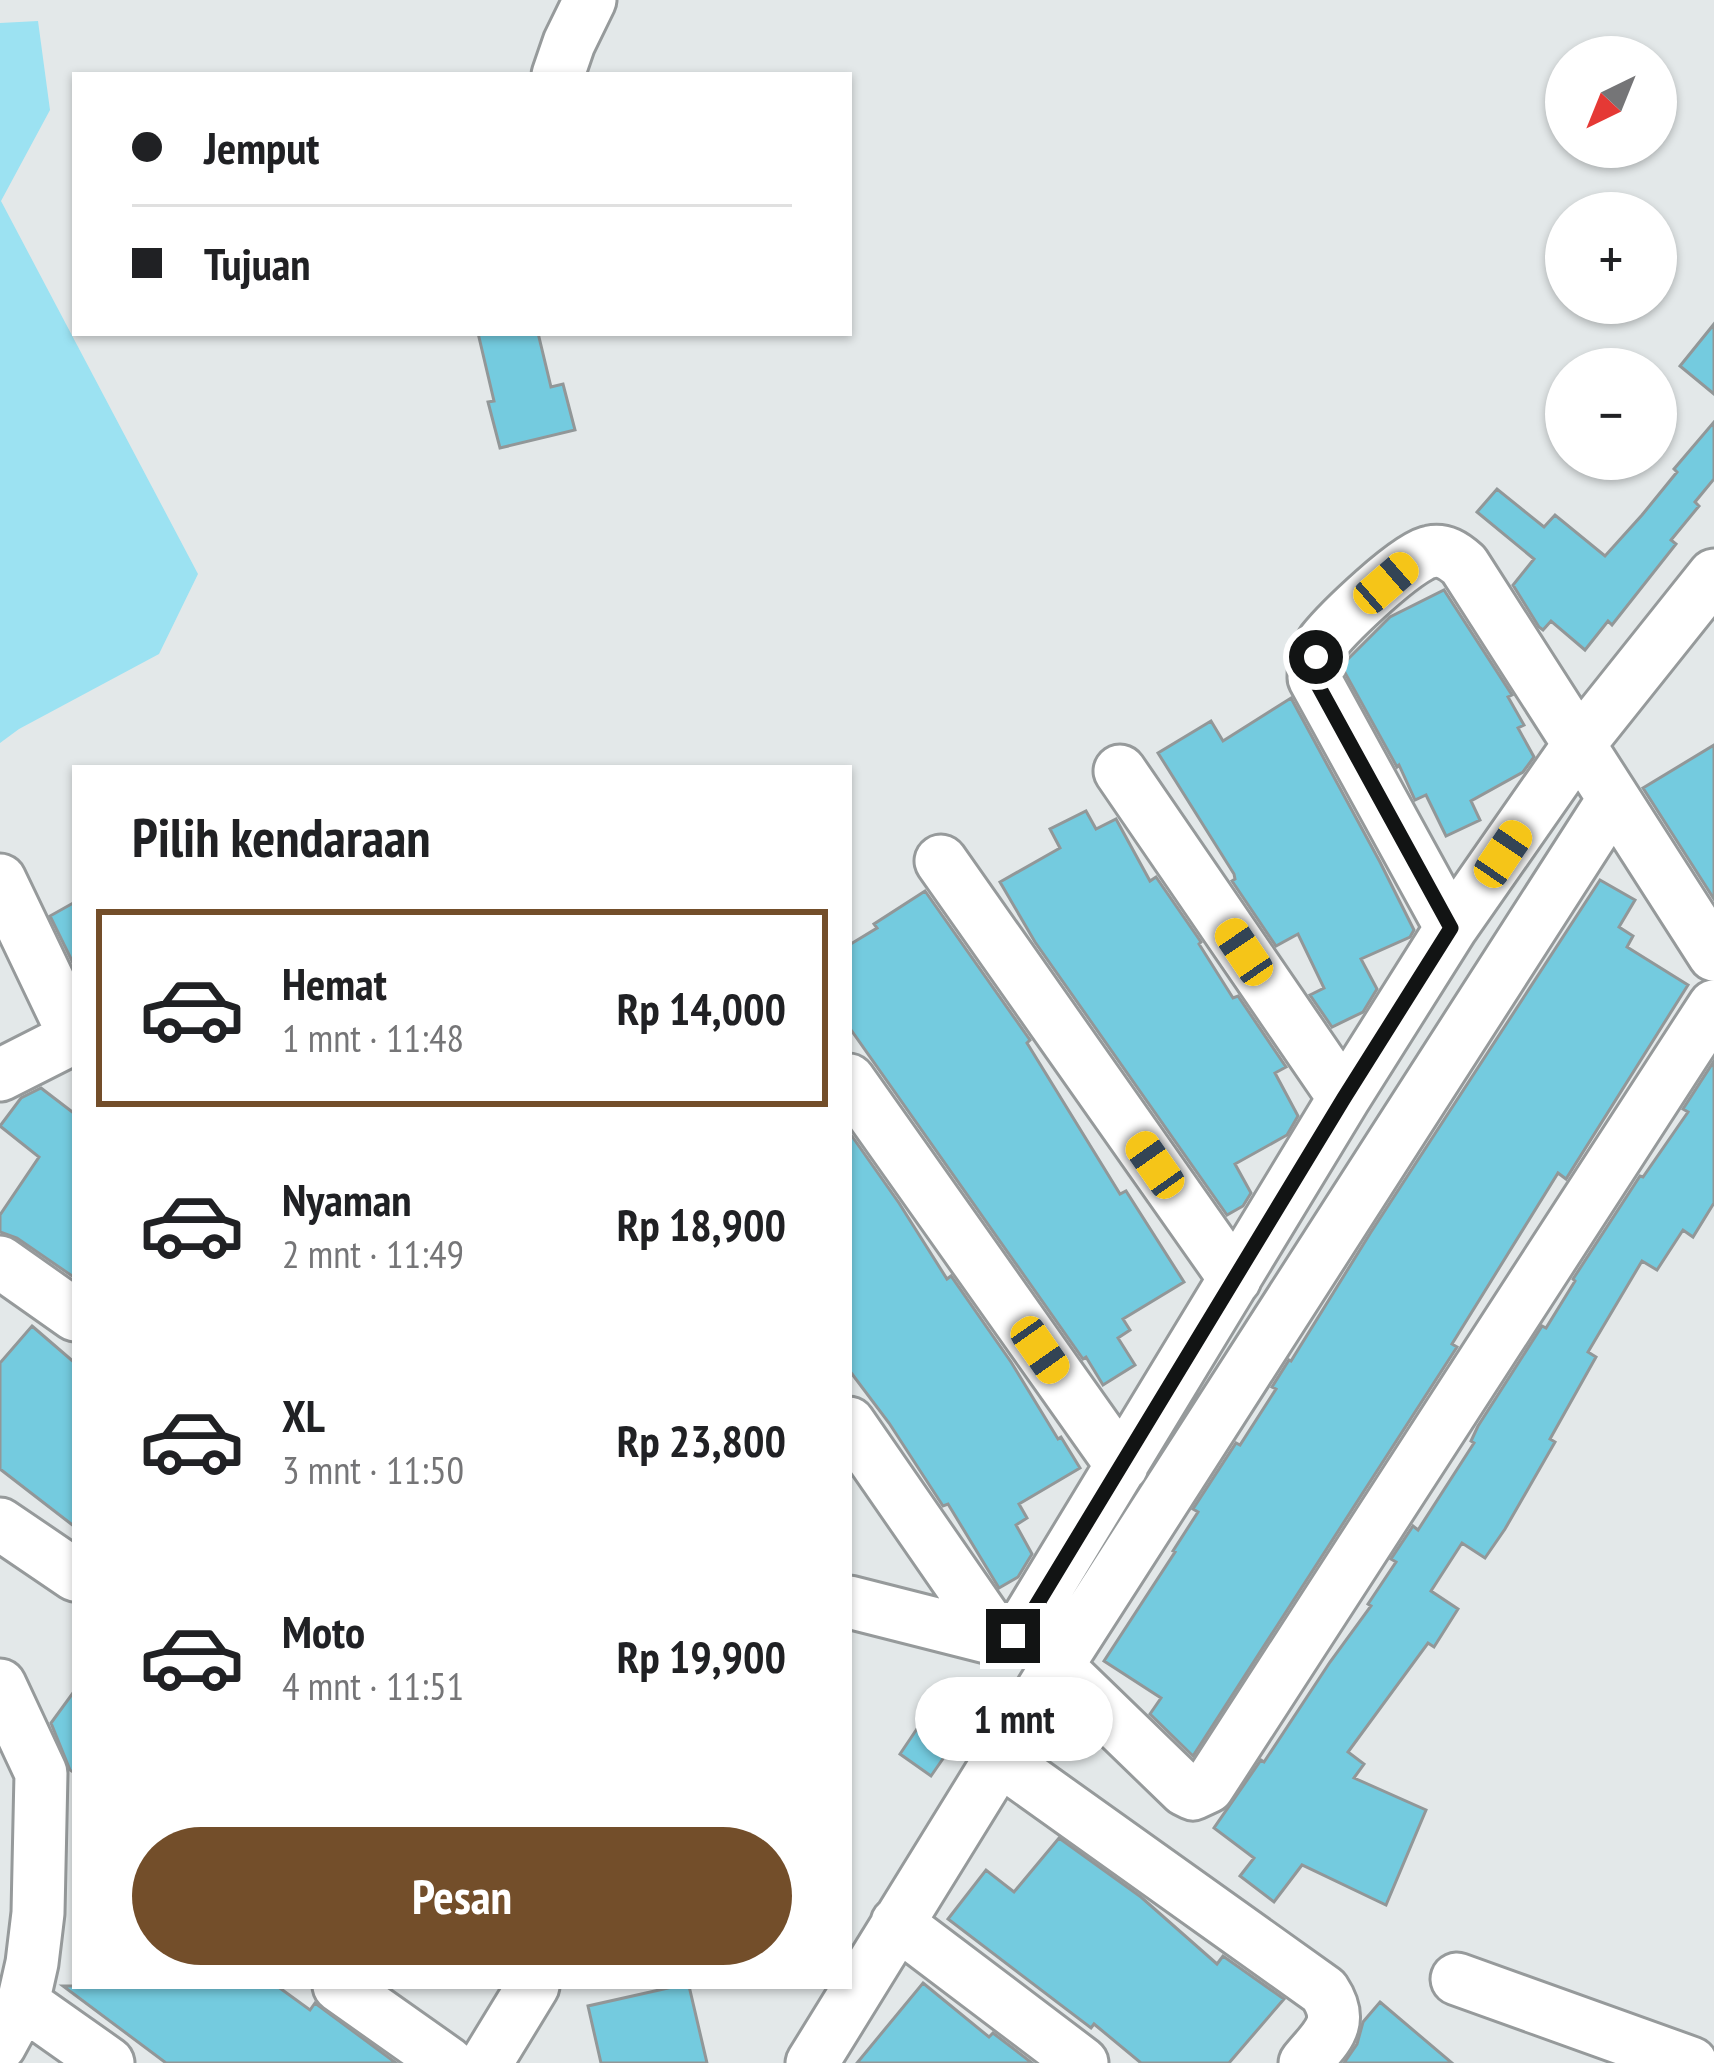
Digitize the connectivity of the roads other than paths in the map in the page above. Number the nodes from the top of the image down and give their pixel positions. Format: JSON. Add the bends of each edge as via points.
{"nodes":[{"id":1,"x":590,"y":0,"type":"edge"},
{"id":2,"x":559,"y":72,"type":"edge"},
{"id":3,"x":1714,"y":575,"type":"edge"},
{"id":4,"x":1120,"y":771,"type":"dead end"},
{"id":5,"x":1597,"y":774,"type":"junction"},
{"id":6,"x":941,"y":861,"type":"dead end"},
{"id":7,"x":0,"y":880,"type":"edge"},
{"id":8,"x":1451,"y":928,"type":"junction"},
{"id":9,"x":1714,"y":955,"type":"edge"},
{"id":10,"x":1714,"y":1006,"type":"edge"},
{"id":11,"x":72,"y":1031,"type":"edge"},
{"id":12,"x":63,"y":1060,"type":"edge"},
{"id":13,"x":0,"y":1076,"type":"edge"},
{"id":14,"x":852,"y":1084,"type":"edge"},
{"id":15,"x":1344,"y":1098,"type":"junction"},
{"id":16,"x":0,"y":1262,"type":"edge"},
{"id":17,"x":1234,"y":1279,"type":"junction"},
{"id":18,"x":72,"y":1313,"type":"edge"},
{"id":19,"x":852,"y":1427,"type":"edge"},
{"id":20,"x":1122,"y":1466,"type":"junction"},
{"id":21,"x":0,"y":1524,"type":"edge"},
{"id":22,"x":72,"y":1573,"type":"edge"},
{"id":23,"x":852,"y":1603,"type":"edge"},
{"id":24,"x":999,"y":1640,"type":"junction"},
{"id":25,"x":1057,"y":1666,"type":"junction"},
{"id":26,"x":0,"y":1685,"type":"edge"},
{"id":27,"x":1000,"y":1759,"type":"junction"},
{"id":28,"x":58,"y":1785,"type":"edge"},
{"id":29,"x":897,"y":1923,"type":"junction"},
{"id":30,"x":1457,"y":1979,"type":"dead end"},
{"id":31,"x":344,"y":1989,"type":"edge"},
{"id":32,"x":531,"y":1989,"type":"edge"},
{"id":33,"x":11,"y":2024,"type":"edge"},
{"id":34,"x":108,"y":2063,"type":"edge"},
{"id":35,"x":448,"y":2063,"type":"edge"},
{"id":36,"x":486,"y":2063,"type":"edge"},
{"id":37,"x":812,"y":2063,"type":"edge"},
{"id":38,"x":1082,"y":2063,"type":"edge"},
{"id":39,"x":1305,"y":2063,"type":"edge"},
{"id":40,"x":1691,"y":2063,"type":"edge"}],
"edges":[{"from":1,"to":2,"type":"street"},
{"from":3,"to":5,"type":"street"},
{"from":4,"to":15,"type":"street"},
{"from":5,"to":8,"type":"street"},
{"from":5,"to":8,"type":"street","via":[[1464,565],[1443,551],[1417,556],[1350,614],[1321,645],[1314,678]]},
{"from":5,"to":9,"type":"street"},
{"from":5,"to":25,"type":"street"},
{"from":6,"to":17,"type":"street"},
{"from":7,"to":11,"type":"street"},
{"from":8,"to":15,"type":"street"},
{"from":10,"to":25,"type":"street","via":[[1208,1787],[1185,1790]]},
{"from":12,"to":13,"type":"street"},
{"from":14,"to":20,"type":"street"},
{"from":15,"to":17,"type":"street"},
{"from":16,"to":18,"type":"street"},
{"from":17,"to":20,"type":"street"},
{"from":19,"to":24,"type":"street"},
{"from":20,"to":24,"type":"street","via":[[1025,1624]]},
{"from":21,"to":22,"type":"street"},
{"from":23,"to":24,"type":"street"},
{"from":25,"to":27,"type":"street"},
{"from":26,"to":28,"type":"street"},
{"from":27,"to":29,"type":"street"},
{"from":27,"to":39,"type":"street","via":[[1324,1991],[1332,2030]]},
{"from":28,"to":33,"type":"street","via":[[32,1963]]},
{"from":29,"to":37,"type":"street"},
{"from":29,"to":38,"type":"street"},
{"from":30,"to":40,"type":"street"},
{"from":31,"to":35,"type":"street"},
{"from":32,"to":36,"type":"street"},
{"from":33,"to":34,"type":"street"}]}
